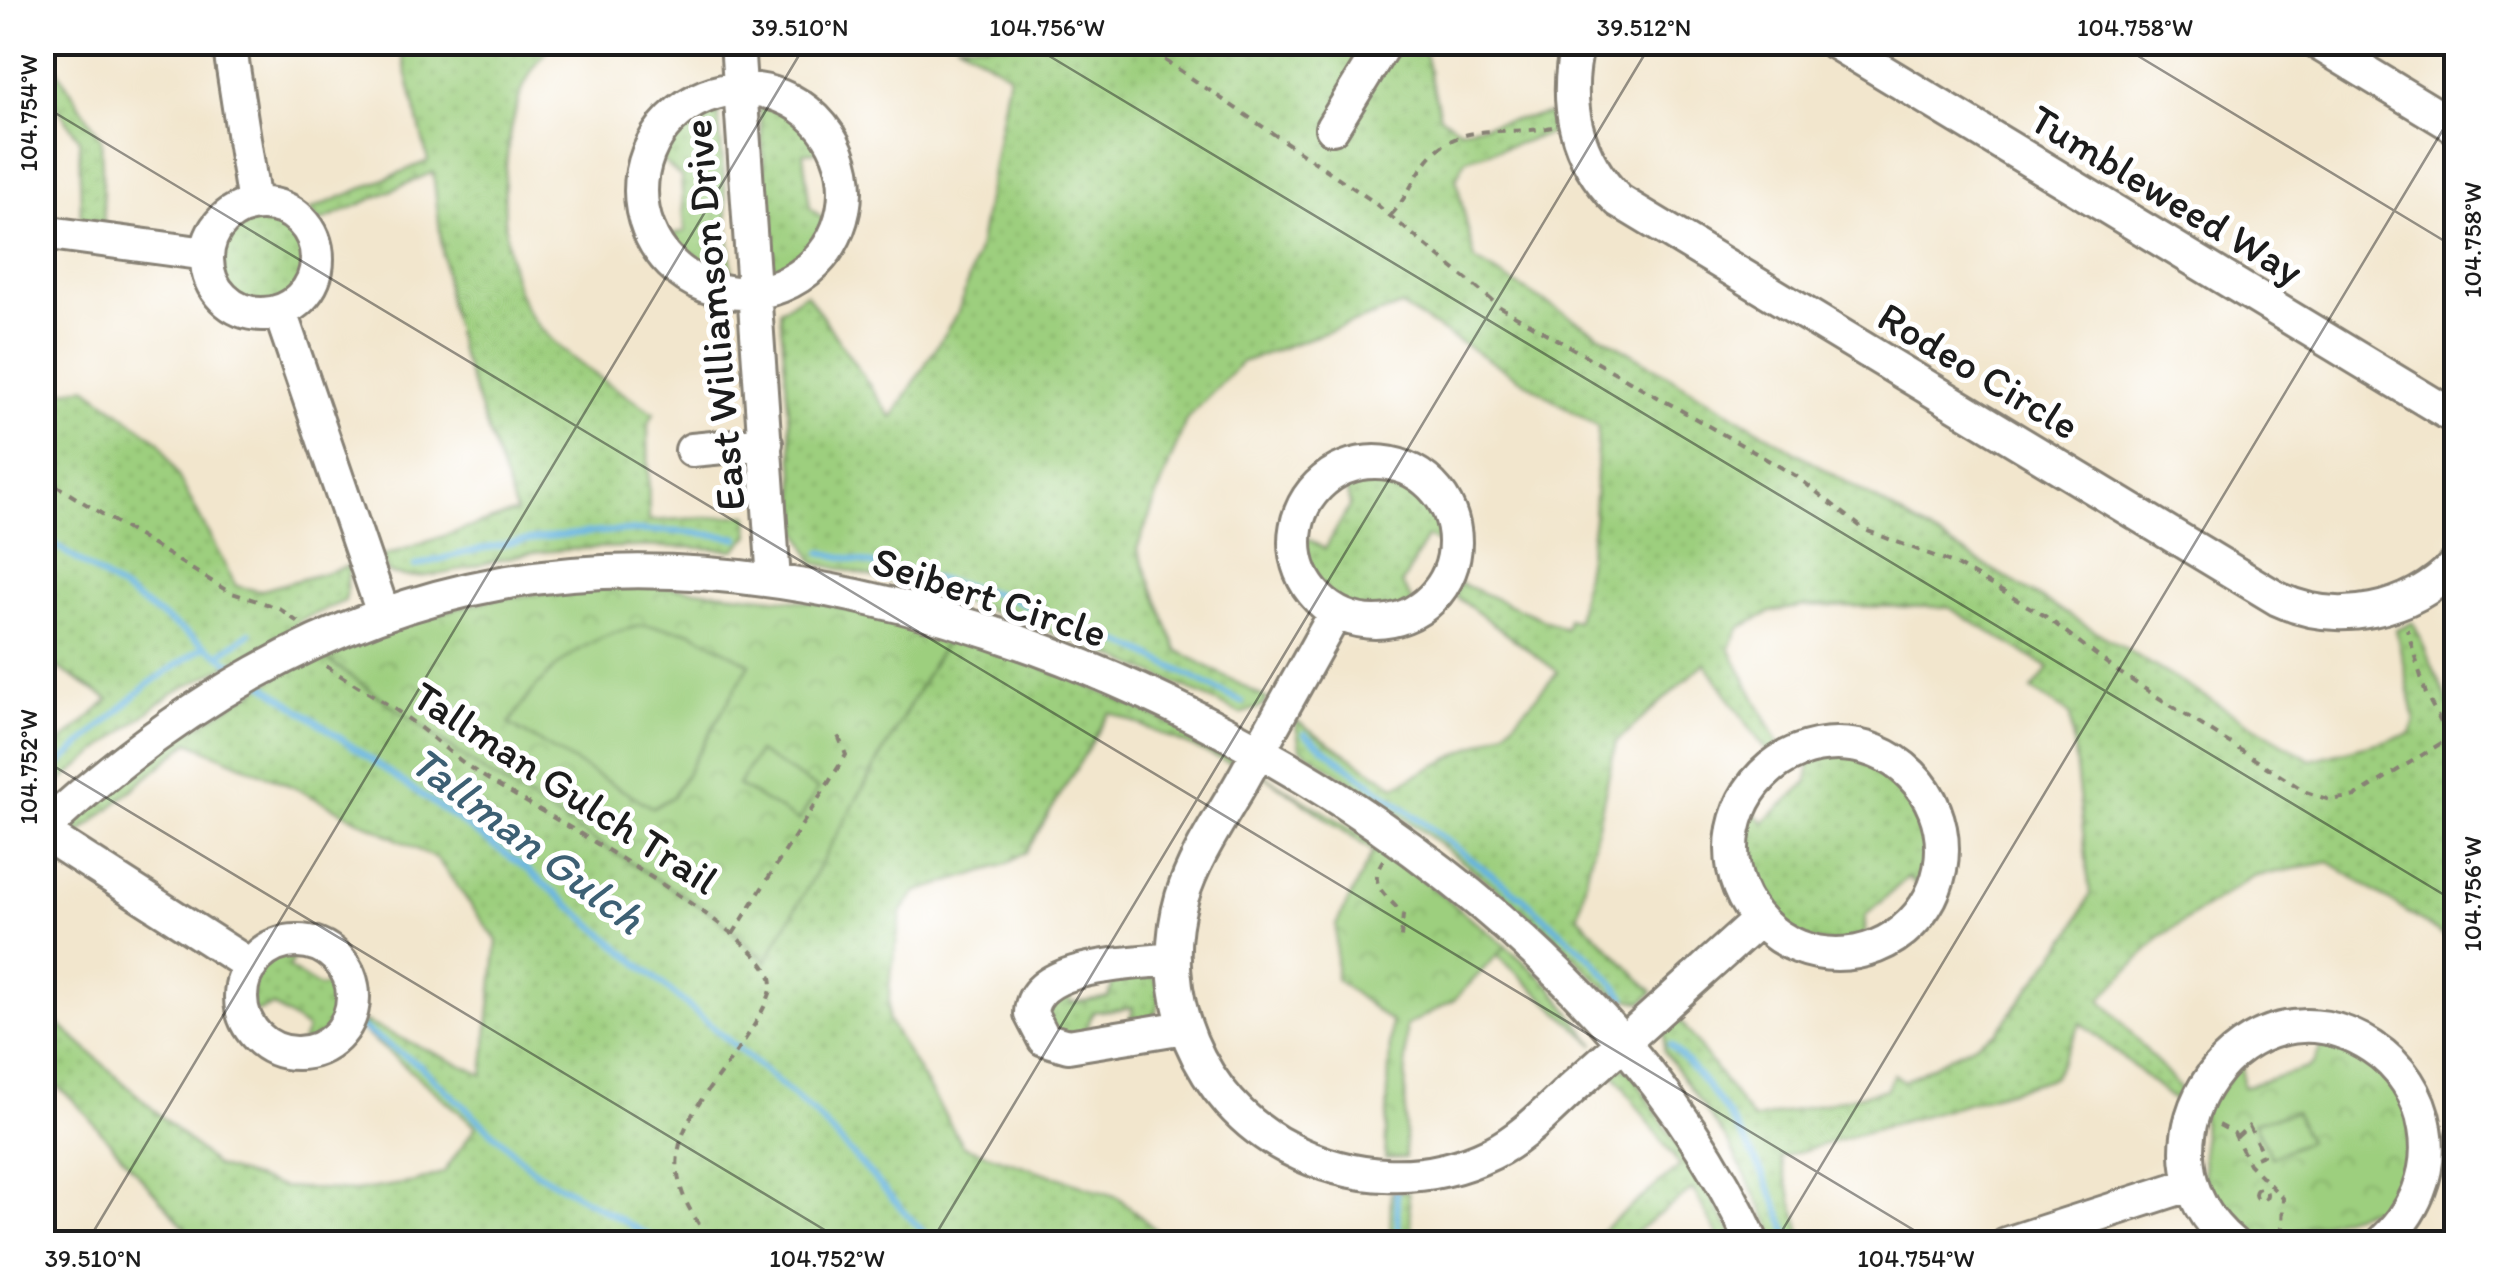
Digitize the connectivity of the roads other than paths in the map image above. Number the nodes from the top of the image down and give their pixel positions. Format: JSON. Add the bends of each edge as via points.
{"nodes":[{"id":1,"x":229,"y":42,"type":"edge"},
{"id":2,"x":737,"y":42,"type":"edge"},
{"id":3,"x":1385,"y":42,"type":"edge"},
{"id":4,"x":1578,"y":42,"type":"edge"},
{"id":5,"x":1834,"y":42,"type":"edge"},
{"id":6,"x":2316,"y":42,"type":"edge"},
{"id":7,"x":737,"y":88,"type":"junction"},
{"id":8,"x":2456,"y":127,"type":"edge"},
{"id":9,"x":1332,"y":128,"type":"dead end"},
{"id":10,"x":254,"y":204,"type":"junction"},
{"id":11,"x":42,"y":232,"type":"edge"},
{"id":12,"x":207,"y":254,"type":"junction"},
{"id":13,"x":753,"y":293,"type":"junction"},
{"id":14,"x":280,"y":312,"type":"junction"},
{"id":15,"x":2456,"y":418,"type":"edge"},
{"id":16,"x":766,"y":443,"type":"junction"},
{"id":17,"x":692,"y":450,"type":"dead end"},
{"id":18,"x":2456,"y":564,"type":"edge"},
{"id":19,"x":774,"y":580,"type":"junction"},
{"id":20,"x":1336,"y":612,"type":"junction"},
{"id":21,"x":383,"y":613,"type":"junction"},
{"id":22,"x":1258,"y":752,"type":"junction"},
{"id":23,"x":42,"y":831,"type":"edge"},
{"id":24,"x":1759,"y":920,"type":"junction"},
{"id":25,"x":1174,"y":959,"type":"junction"},
{"id":26,"x":252,"y":966,"type":"dead end"},
{"id":27,"x":1184,"y":1027,"type":"junction"},
{"id":28,"x":1623,"y":1043,"type":"junction"},
{"id":29,"x":2192,"y":1184,"type":"junction"},
{"id":30,"x":1754,"y":1244,"type":"edge"},
{"id":31,"x":2006,"y":1244,"type":"edge"},
{"id":32,"x":2233,"y":1244,"type":"edge"},
{"id":33,"x":2380,"y":1244,"type":"edge"}],
"edges":[{"from":1,"to":10,"type":"street"},
{"from":2,"to":7,"type":"street","name":"East Williamson Drive"},
{"from":3,"to":9,"type":"street"},
{"from":4,"to":18,"type":"street","name":"Rodeo Circle","via":[[1571,76],[1574,126],[1587,160],[1619,201],[2278,599],[2321,612],[2368,611],[2420,594]]},
{"from":5,"to":15,"type":"street","name":"Tumbleweed Way"},
{"from":6,"to":8,"type":"street"},
{"from":7,"to":13,"type":"street","name":"East Williamson Drive"},
{"from":7,"to":13,"type":"street","via":[[780,95],[805,108],[833,141],[845,182],[839,225],[817,262],[781,286]]},
{"from":7,"to":13,"type":"street","via":[[698,99],[666,124],[646,159],[641,199],[652,238],[677,270],[713,289]]},
{"from":10,"to":12,"type":"street","via":[[225,218]]},
{"from":10,"to":14,"type":"street","via":[[292,212],[315,242],[310,288]]},
{"from":11,"to":12,"type":"street"},
{"from":12,"to":14,"type":"street","via":[[210,277],[228,302],[249,313]]},
{"from":13,"to":16,"type":"street","name":"East Williamson Drive"},
{"from":14,"to":21,"type":"street"},
{"from":16,"to":17,"type":"street"},
{"from":16,"to":19,"type":"street","name":"East Williamson Drive"},
{"from":19,"to":21,"type":"street","name":"Seibert Circle","via":[[645,570],[574,574],[490,586]]},
{"from":19,"to":22,"type":"street","name":"Seibert Circle","via":[[1012,641],[1150,696]]},
{"from":20,"to":20,"type":"street","via":[[1393,620],[1424,605],[1440,588],[1454,556],[1452,520],[1443,499],[1418,474],[1384,462],[1360,464],[1327,478],[1304,506],[1296,529],[1299,566],[1310,588]]},
{"from":20,"to":22,"type":"street"},
{"from":21,"to":23,"type":"street","name":"Seibert Circle","via":[[292,644],[135,751]]},
{"from":22,"to":25,"type":"street","via":[[1191,873]]},
{"from":22,"to":28,"type":"street","name":"Seibert Circle","via":[[1453,884]]},
{"from":23,"to":26,"type":"street"},
{"from":24,"to":24,"type":"street","via":[[1788,942],[1835,954],[1883,944],[1912,922],[1933,891],[1942,856],[1938,819],[1913,776],[1882,753],[1844,744],[1805,749],[1770,768],[1745,798],[1732,848],[1738,886]]},
{"from":24,"to":28,"type":"street"},
{"from":25,"to":27,"type":"street"},
{"from":25,"to":27,"type":"street","via":[[1057,976],[1037,990],[1031,1014],[1044,1038],[1068,1046]]},
{"from":27,"to":28,"type":"street","via":[[1218,1089],[1257,1129],[1333,1167],[1388,1176],[1444,1170],[1503,1147]]},
{"from":28,"to":30,"type":"street","name":"Seibert Circle","via":[[1688,1124]]},
{"from":29,"to":31,"type":"street"},
{"from":29,"to":32,"type":"street","via":[[2204,1212]]},
{"from":29,"to":33,"type":"street","via":[[2186,1141],[2192,1113],[2221,1064],[2270,1034],[2327,1029],[2380,1052],[2409,1084],[2421,1110],[2425,1170],[2416,1199]]}]}
